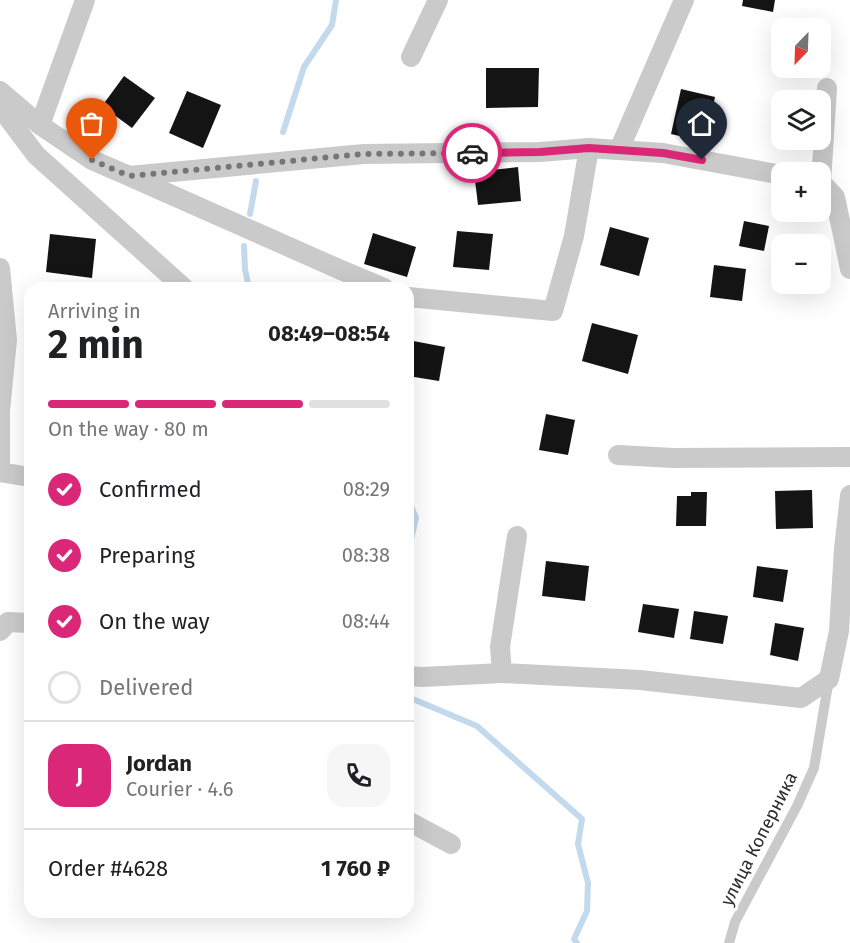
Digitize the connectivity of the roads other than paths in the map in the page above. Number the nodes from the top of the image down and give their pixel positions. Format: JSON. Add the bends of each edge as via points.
{"nodes":[{"id":1,"x":85,"y":0,"type":"edge"},
{"id":2,"x":438,"y":0,"type":"edge"},
{"id":3,"x":684,"y":0,"type":"edge"},
{"id":4,"x":411,"y":57,"type":"dead end"},
{"id":5,"x":827,"y":88,"type":"dead end"},
{"id":6,"x":0,"y":91,"type":"edge"},
{"id":7,"x":0,"y":107,"type":"edge"},
{"id":8,"x":40,"y":125,"type":"junction"},
{"id":9,"x":589,"y":148,"type":"junction"},
{"id":10,"x":619,"y":150,"type":"junction"},
{"id":11,"x":822,"y":162,"type":"edge"},
{"id":12,"x":771,"y":173,"type":"edge"},
{"id":13,"x":129,"y":176,"type":"junction"},
{"id":14,"x":831,"y":193,"type":"edge"},
{"id":15,"x":0,"y":268,"type":"edge"},
{"id":16,"x":850,"y":269,"type":"edge"},
{"id":17,"x":177,"y":282,"type":"edge"},
{"id":18,"x":369,"y":282,"type":"edge"},
{"id":19,"x":414,"y":298,"type":"edge"},
{"id":20,"x":4,"y":341,"type":"edge"},
{"id":21,"x":618,"y":455,"type":"dead end"},
{"id":22,"x":850,"y":457,"type":"edge"},
{"id":23,"x":0,"y":462,"type":"edge"},
{"id":24,"x":0,"y":472,"type":"edge"},
{"id":25,"x":24,"y":476,"type":"edge"},
{"id":26,"x":850,"y":495,"type":"edge"},
{"id":27,"x":517,"y":536,"type":"dead end"},
{"id":28,"x":24,"y":623,"type":"edge"},
{"id":29,"x":0,"y":631,"type":"edge"},
{"id":30,"x":502,"y":672,"type":"junction"},
{"id":31,"x":414,"y":676,"type":"edge"},
{"id":32,"x":829,"y":679,"type":"junction"},
{"id":33,"x":414,"y":824,"type":"edge"},
{"id":34,"x":451,"y":844,"type":"dead end"},
{"id":35,"x":729,"y":943,"type":"edge"}],
"edges":[{"from":1,"to":8,"type":"street"},
{"from":2,"to":4,"type":"street"},
{"from":3,"to":10,"type":"street"},
{"from":5,"to":11,"type":"street"},
{"from":6,"to":8,"type":"street"},
{"from":7,"to":17,"type":"street","via":[[36,155]]},
{"from":8,"to":13,"type":"street","via":[[92,160]]},
{"from":9,"to":10,"type":"street"},
{"from":9,"to":13,"type":"street","via":[[364,154]]},
{"from":9,"to":19,"type":"street","via":[[574,236],[553,311]]},
{"from":10,"to":12,"type":"street","via":[[663,153]]},
{"from":13,"to":18,"type":"street"},
{"from":14,"to":16,"type":"street"},
{"from":15,"to":20,"type":"street"},
{"from":20,"to":23,"type":"street"},
{"from":21,"to":22,"type":"street"},
{"from":24,"to":25,"type":"street"},
{"from":26,"to":32,"type":"street","via":[[839,631]]},
{"from":27,"to":30,"type":"street","via":[[500,647]]},
{"from":28,"to":29,"type":"street","via":[[8,622]]},
{"from":30,"to":31,"type":"street"},
{"from":30,"to":32,"type":"street","via":[[640,680],[801,698]]},
{"from":32,"to":35,"type":"lane","name":"улица Коперника","via":[[814,768],[735,922]]},
{"from":33,"to":34,"type":"street"}]}
